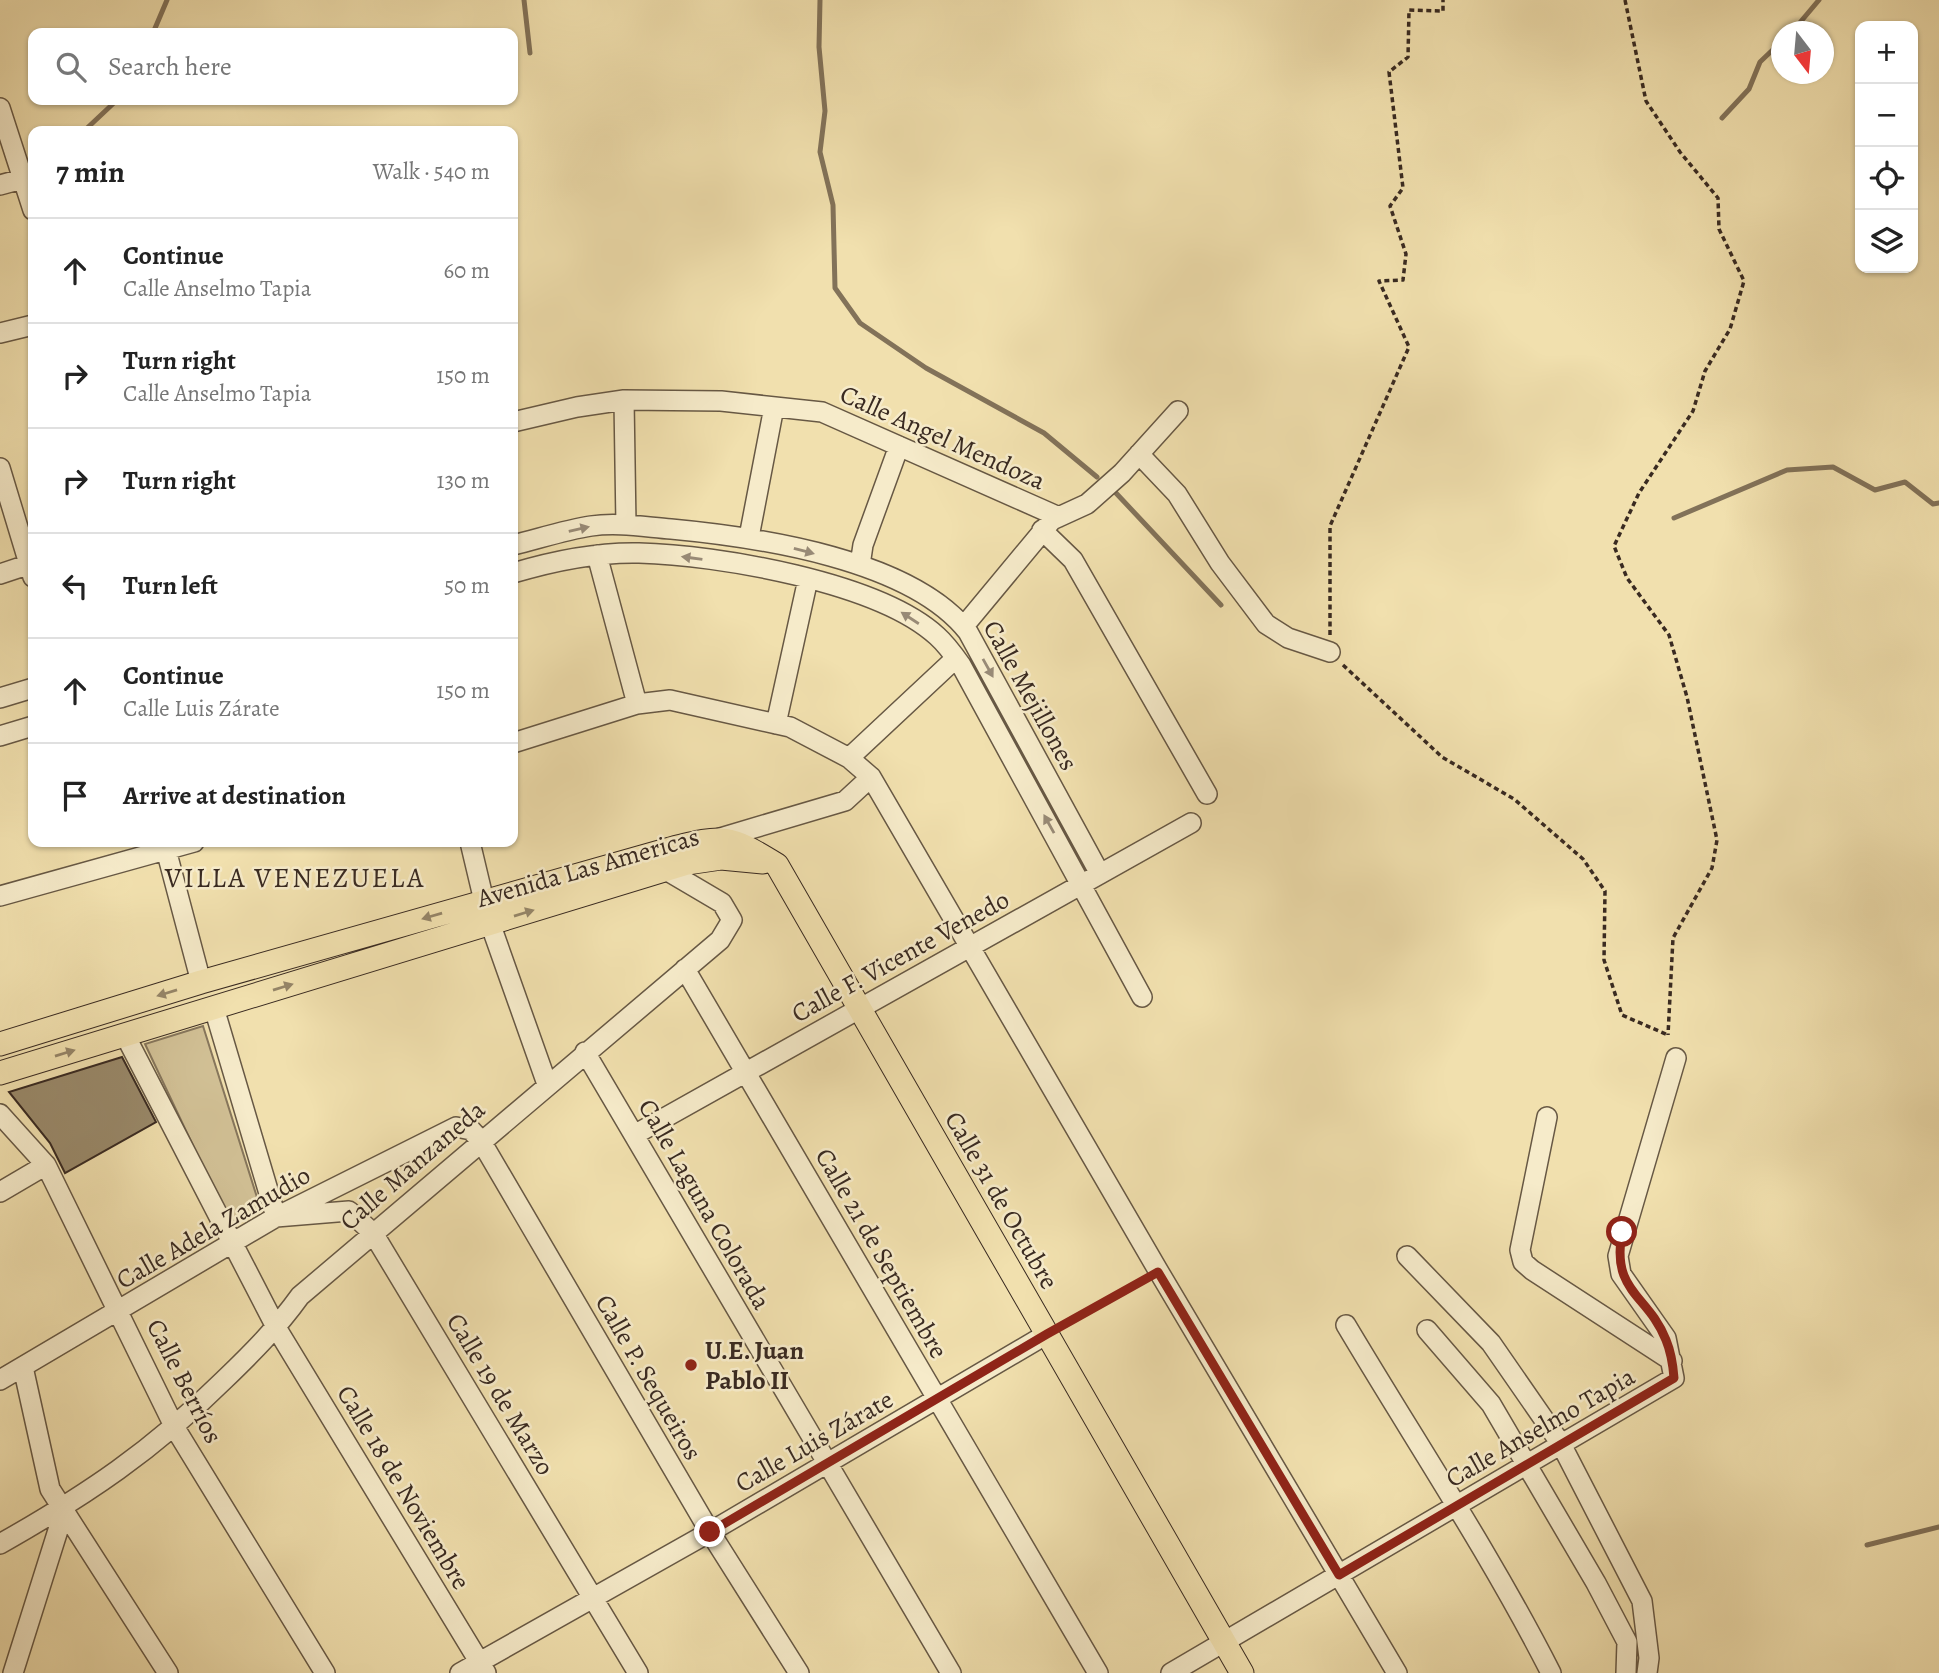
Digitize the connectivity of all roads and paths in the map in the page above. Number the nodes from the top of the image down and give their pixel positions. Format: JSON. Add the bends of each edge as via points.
{"nodes":[{"id":1,"x":1443,"y":0,"type":"edge"},
{"id":2,"x":1625,"y":0,"type":"edge"},
{"id":3,"x":0,"y":108,"type":"edge"},
{"id":4,"x":22,"y":179,"type":"junction"},
{"id":5,"x":0,"y":185,"type":"edge"},
{"id":6,"x":28,"y":196,"type":"edge"},
{"id":7,"x":28,"y":326,"type":"edge"},
{"id":8,"x":0,"y":333,"type":"edge"},
{"id":9,"x":624,"y":400,"type":"junction"},
{"id":10,"x":774,"y":407,"type":"junction"},
{"id":11,"x":1178,"y":411,"type":"dead end"},
{"id":12,"x":518,"y":421,"type":"edge"},
{"id":13,"x":899,"y":446,"type":"junction"},
{"id":14,"x":1139,"y":454,"type":"junction"},
{"id":15,"x":0,"y":468,"type":"edge"},
{"id":16,"x":1059,"y":517,"type":"junction"},
{"id":17,"x":626,"y":525,"type":"junction"},
{"id":18,"x":1042,"y":530,"type":"junction"},
{"id":19,"x":749,"y":537,"type":"junction"},
{"id":20,"x":518,"y":544,"type":"edge"},
{"id":21,"x":597,"y":555,"type":"junction"},
{"id":22,"x":28,"y":556,"type":"edge"},
{"id":23,"x":860,"y":565,"type":"junction"},
{"id":24,"x":28,"y":569,"type":"edge"},
{"id":25,"x":518,"y":572,"type":"edge"},
{"id":26,"x":0,"y":574,"type":"edge"},
{"id":27,"x":808,"y":579,"type":"junction"},
{"id":28,"x":964,"y":626,"type":"junction"},
{"id":29,"x":1329,"y":652,"type":"junction"},
{"id":30,"x":956,"y":658,"type":"junction"},
{"id":31,"x":28,"y":690,"type":"edge"},
{"id":32,"x":0,"y":698,"type":"edge"},
{"id":33,"x":637,"y":705,"type":"junction"},
{"id":34,"x":776,"y":724,"type":"junction"},
{"id":35,"x":28,"y":728,"type":"edge"},
{"id":36,"x":0,"y":736,"type":"edge"},
{"id":37,"x":518,"y":741,"type":"edge"},
{"id":38,"x":849,"y":758,"type":"junction"},
{"id":39,"x":871,"y":777,"type":"junction"},
{"id":40,"x":1207,"y":794,"type":"dead end"},
{"id":41,"x":1191,"y":823,"type":"dead end"},
{"id":42,"x":720,"y":838,"type":"junction"},
{"id":43,"x":162,"y":847,"type":"edge"},
{"id":44,"x":165,"y":847,"type":"edge"},
{"id":45,"x":471,"y":847,"type":"edge"},
{"id":46,"x":778,"y":864,"type":"junction"},
{"id":47,"x":666,"y":870,"type":"junction"},
{"id":48,"x":1100,"y":874,"type":"junction"},
{"id":49,"x":1082,"y":884,"type":"junction"},
{"id":50,"x":0,"y":896,"type":"edge"},
{"id":51,"x":484,"y":901,"type":"junction"},
{"id":52,"x":490,"y":923,"type":"junction"},
{"id":53,"x":969,"y":947,"type":"junction"},
{"id":54,"x":685,"y":969,"type":"junction"},
{"id":55,"x":201,"y":982,"type":"junction"},
{"id":56,"x":1142,"y":997,"type":"dead end"},
{"id":57,"x":214,"y":1008,"type":"junction"},
{"id":58,"x":860,"y":1008,"type":"junction"},
{"id":59,"x":125,"y":1035,"type":"junction"},
{"id":60,"x":1668,"y":1035,"type":"junction"},
{"id":61,"x":0,"y":1044,"type":"edge"},
{"id":62,"x":585,"y":1052,"type":"junction"},
{"id":63,"x":1676,"y":1058,"type":"joint"},
{"id":64,"x":746,"y":1072,"type":"junction"},
{"id":65,"x":0,"y":1073,"type":"edge"},
{"id":66,"x":547,"y":1084,"type":"junction"},
{"id":67,"x":0,"y":1114,"type":"edge"},
{"id":68,"x":1547,"y":1117,"type":"dead end"},
{"id":69,"x":634,"y":1135,"type":"junction"},
{"id":70,"x":481,"y":1141,"type":"junction"},
{"id":71,"x":46,"y":1164,"type":"junction"},
{"id":72,"x":0,"y":1192,"type":"edge"},
{"id":73,"x":276,"y":1217,"type":"junction"},
{"id":74,"x":373,"y":1233,"type":"junction"},
{"id":75,"x":230,"y":1242,"type":"junction"},
{"id":76,"x":1408,"y":1256,"type":"dead end"},
{"id":77,"x":1158,"y":1272,"type":"junction"},
{"id":78,"x":120,"y":1311,"type":"junction"},
{"id":79,"x":1346,"y":1325,"type":"dead end"},
{"id":80,"x":276,"y":1329,"type":"junction"},
{"id":81,"x":1427,"y":1330,"type":"dead end"},
{"id":82,"x":1047,"y":1334,"type":"junction"},
{"id":83,"x":1672,"y":1361,"type":"junction"},
{"id":84,"x":23,"y":1367,"type":"junction"},
{"id":85,"x":0,"y":1380,"type":"edge"},
{"id":86,"x":937,"y":1398,"type":"junction"},
{"id":87,"x":175,"y":1428,"type":"junction"},
{"id":88,"x":1561,"y":1444,"type":"junction"},
{"id":89,"x":827,"y":1463,"type":"junction"},
{"id":90,"x":1528,"y":1464,"type":"junction"},
{"id":91,"x":1455,"y":1507,"type":"junction"},
{"id":92,"x":65,"y":1508,"type":"junction"},
{"id":93,"x":710,"y":1532,"type":"junction"},
{"id":94,"x":0,"y":1544,"type":"edge"},
{"id":95,"x":1339,"y":1575,"type":"junction"},
{"id":96,"x":593,"y":1598,"type":"junction"},
{"id":97,"x":1224,"y":1642,"type":"junction"},
{"id":98,"x":482,"y":1667,"type":"edge"},
{"id":99,"x":13,"y":1673,"type":"edge"},
{"id":100,"x":168,"y":1673,"type":"edge"},
{"id":101,"x":325,"y":1673,"type":"edge"},
{"id":102,"x":460,"y":1673,"type":"edge"},
{"id":103,"x":638,"y":1673,"type":"edge"},
{"id":104,"x":799,"y":1673,"type":"edge"},
{"id":105,"x":950,"y":1673,"type":"edge"},
{"id":106,"x":1098,"y":1673,"type":"edge"},
{"id":107,"x":1171,"y":1673,"type":"edge"},
{"id":108,"x":1242,"y":1673,"type":"edge"},
{"id":109,"x":1397,"y":1673,"type":"edge"},
{"id":110,"x":1551,"y":1673,"type":"edge"},
{"id":111,"x":1626,"y":1673,"type":"edge"},
{"id":112,"x":1647,"y":1673,"type":"edge"}],
"edges":[{"from":1,"to":29,"type":"path","via":[[1443,10],[1409,10],[1408,57],[1389,72],[1403,188],[1390,206],[1406,254],[1403,280],[1379,281],[1409,347],[1330,526]]},
{"from":2,"to":60,"type":"path","via":[[1646,101],[1718,198],[1719,229],[1744,281],[1730,328],[1705,371],[1693,411],[1639,493],[1614,546],[1627,578],[1669,635],[1717,839],[1712,868],[1673,938]]},
{"from":3,"to":4,"type":"street"},
{"from":4,"to":5,"type":"street"},
{"from":4,"to":6,"type":"street"},
{"from":7,"to":8,"type":"street"},
{"from":9,"to":10,"type":"street","name":"Calle Angel Mendoza","via":[[721,401]]},
{"from":9,"to":12,"type":"street","name":"Calle Angel Mendoza"},
{"from":9,"to":17,"type":"street"},
{"from":10,"to":13,"type":"street","name":"Calle Angel Mendoza","via":[[822,412]]},
{"from":10,"to":19,"type":"street"},
{"from":11,"to":14,"type":"street"},
{"from":13,"to":16,"type":"street","name":"Calle Angel Mendoza"},
{"from":13,"to":23,"type":"street"},
{"from":14,"to":16,"type":"street","via":[[1087,504]]},
{"from":14,"to":29,"type":"street","via":[[1177,494],[1266,624],[1287,638]]},
{"from":15,"to":22,"type":"street"},
{"from":16,"to":18,"type":"street"},
{"from":17,"to":19,"type":"street","name":"Calle Mejillones"},
{"from":20,"to":17,"type":"street","name":"Calle Mejillones","one_way":true,"via":[[592,526]]},
{"from":18,"to":28,"type":"street"},
{"from":18,"to":40,"type":"street","via":[[1073,560]]},
{"from":19,"to":23,"type":"street","name":"Calle Mejillones","one_way":true},
{"from":21,"to":25,"type":"street","name":"Calle Mejillones"},
{"from":27,"to":21,"type":"street","name":"Calle Mejillones","one_way":true,"via":[[678,556]]},
{"from":21,"to":33,"type":"street"},
{"from":23,"to":28,"type":"street","name":"Calle Mejillones","via":[[929,597]]},
{"from":24,"to":26,"type":"street"},
{"from":30,"to":27,"type":"street","name":"Calle Mejillones","one_way":true,"via":[[937,636],[900,612]]},
{"from":27,"to":34,"type":"street"},
{"from":28,"to":48,"type":"street","name":"Calle Mejillones","one_way":true},
{"from":29,"to":60,"type":"path","via":[[1442,757],[1514,799],[1583,859],[1605,891],[1604,960],[1622,1016]]},
{"from":30,"to":38,"type":"street"},
{"from":49,"to":30,"type":"street","name":"Calle Mejillones","one_way":true},
{"from":31,"to":32,"type":"street"},
{"from":33,"to":34,"type":"street","via":[[670,700]]},
{"from":33,"to":37,"type":"street"},
{"from":34,"to":38,"type":"street"},
{"from":35,"to":36,"type":"street"},
{"from":38,"to":39,"type":"street"},
{"from":39,"to":42,"type":"street","via":[[845,801]]},
{"from":39,"to":53,"type":"street"},
{"from":41,"to":48,"type":"street","name":"Calle F. Vicente Venedo"},
{"from":42,"to":46,"type":"main road","name":"Avenida Las Americas"},
{"from":42,"to":51,"type":"main road","name":"Avenida Las Americas"},
{"from":43,"to":50,"type":"street"},
{"from":44,"to":55,"type":"street"},
{"from":45,"to":51,"type":"street"},
{"from":46,"to":47,"type":"main road","name":"Avenida Las Americas","via":[[721,858]]},
{"from":46,"to":58,"type":"main road","name":"Calle 31 de Octubre"},
{"from":52,"to":47,"type":"main road","name":"Avenida Las Americas","one_way":true},
{"from":47,"to":54,"type":"street","name":"Calle Manzaneda","via":[[722,904],[732,920],[720,940]]},
{"from":48,"to":49,"type":"street","name":"Calle F. Vicente Venedo"},
{"from":49,"to":53,"type":"street","name":"Calle F. Vicente Venedo"},
{"from":49,"to":56,"type":"street","name":"Calle Mejillones"},
{"from":51,"to":55,"type":"main road","name":"Avenida Las Americas","one_way":true},
{"from":57,"to":52,"type":"main road","name":"Avenida Las Americas","one_way":true},
{"from":52,"to":66,"type":"street"},
{"from":53,"to":58,"type":"street","name":"Calle F. Vicente Venedo"},
{"from":53,"to":77,"type":"street"},
{"from":54,"to":62,"type":"street","name":"Calle Manzaneda"},
{"from":54,"to":64,"type":"street","name":"Calle 21 de Septiembre"},
{"from":55,"to":61,"type":"main road","name":"Avenida Las Americas","one_way":true},
{"from":57,"to":59,"type":"main road","name":"Avenida Las Americas"},
{"from":57,"to":73,"type":"street"},
{"from":58,"to":64,"type":"street","name":"Calle F. Vicente Venedo"},
{"from":58,"to":82,"type":"main road","name":"Calle 31 de Octubre"},
{"from":65,"to":59,"type":"main road","name":"Avenida Las Americas","one_way":true},
{"from":59,"to":75,"type":"street","name":"Calle 18 de Noviembre"},
{"from":60,"to":63,"type":"path"},
{"from":62,"to":66,"type":"street","name":"Calle Manzaneda"},
{"from":62,"to":69,"type":"street","name":"Calle Laguna Colorada"},
{"from":63,"to":83,"type":"street","via":[[1618,1256],[1621,1274],[1666,1338]]},
{"from":64,"to":69,"type":"street","name":"Calle F. Vicente Venedo"},
{"from":64,"to":86,"type":"street","name":"Calle 21 de Septiembre"},
{"from":66,"to":70,"type":"street","name":"Calle Manzaneda"},
{"from":67,"to":71,"type":"street","name":"Calle Berríos"},
{"from":68,"to":83,"type":"street","via":[[1520,1250],[1523,1262]]},
{"from":69,"to":89,"type":"street","name":"Calle Laguna Colorada"},
{"from":70,"to":73,"type":"street","name":"Calle Adela Zamudio","via":[[471,1130],[456,1126]]},
{"from":70,"to":74,"type":"street","name":"Calle Manzaneda"},
{"from":70,"to":93,"type":"street","name":"Calle P. Sequeiros"},
{"from":71,"to":72,"type":"street"},
{"from":71,"to":78,"type":"street","name":"Calle Berríos"},
{"from":73,"to":74,"type":"street","name":"Calle 19 de Marzo","via":[[349,1212]]},
{"from":73,"to":75,"type":"street","name":"Calle Adela Zamudio"},
{"from":74,"to":80,"type":"street","name":"Calle Manzaneda","via":[[300,1296]]},
{"from":74,"to":96,"type":"street","name":"Calle 19 de Marzo"},
{"from":75,"to":78,"type":"street","name":"Calle Adela Zamudio"},
{"from":75,"to":80,"type":"street","name":"Calle 18 de Noviembre"},
{"from":76,"to":88,"type":"street","via":[[1491,1343]]},
{"from":77,"to":82,"type":"path"},
{"from":77,"to":95,"type":"street"},
{"from":78,"to":84,"type":"street","name":"Calle Adela Zamudio"},
{"from":78,"to":87,"type":"street","name":"Calle Berríos"},
{"from":79,"to":91,"type":"street"},
{"from":80,"to":87,"type":"street","name":"Calle Manzaneda"},
{"from":80,"to":98,"type":"street","name":"Calle 18 de Noviembre"},
{"from":81,"to":90,"type":"street","via":[[1491,1404]]},
{"from":82,"to":86,"type":"street","name":"Calle Luis Zárate"},
{"from":82,"to":97,"type":"main road","name":"Calle 31 de Octubre"},
{"from":83,"to":88,"type":"street","name":"Calle Anselmo Tapia","via":[[1674,1378]]},
{"from":84,"to":85,"type":"street","name":"Calle Adela Zamudio"},
{"from":84,"to":92,"type":"street","via":[[50,1489]]},
{"from":86,"to":89,"type":"street","name":"Calle Luis Zárate"},
{"from":86,"to":106,"type":"street","name":"Calle 21 de Septiembre"},
{"from":87,"to":92,"type":"street","name":"Calle Manzaneda"},
{"from":87,"to":101,"type":"street","name":"Calle Berríos"},
{"from":88,"to":90,"type":"street","name":"Calle Anselmo Tapia"},
{"from":88,"to":112,"type":"street","via":[[1642,1601]]},
{"from":89,"to":93,"type":"street","name":"Calle Luis Zárate"},
{"from":89,"to":105,"type":"street","name":"Calle Laguna Colorada"},
{"from":90,"to":91,"type":"street","name":"Calle Anselmo Tapia"},
{"from":90,"to":111,"type":"street","via":[[1627,1642]]},
{"from":91,"to":95,"type":"street","name":"Calle Anselmo Tapia"},
{"from":91,"to":110,"type":"street","via":[[1494,1565]]},
{"from":92,"to":94,"type":"street","name":"Calle Manzaneda"},
{"from":92,"to":99,"type":"street"},
{"from":92,"to":100,"type":"street"},
{"from":93,"to":96,"type":"street","name":"Calle Luis Zárate"},
{"from":93,"to":104,"type":"street","name":"Calle P. Sequeiros"},
{"from":95,"to":97,"type":"street","name":"Calle Anselmo Tapia"},
{"from":95,"to":109,"type":"street"},
{"from":96,"to":98,"type":"street","name":"Calle Luis Zárate"},
{"from":96,"to":103,"type":"street","name":"Calle 19 de Marzo"},
{"from":97,"to":107,"type":"street","name":"Calle Anselmo Tapia"},
{"from":97,"to":108,"type":"main road","name":"Calle 31 de Octubre"},
{"from":98,"to":102,"type":"street","name":"Calle Luis Zárate"}]}
